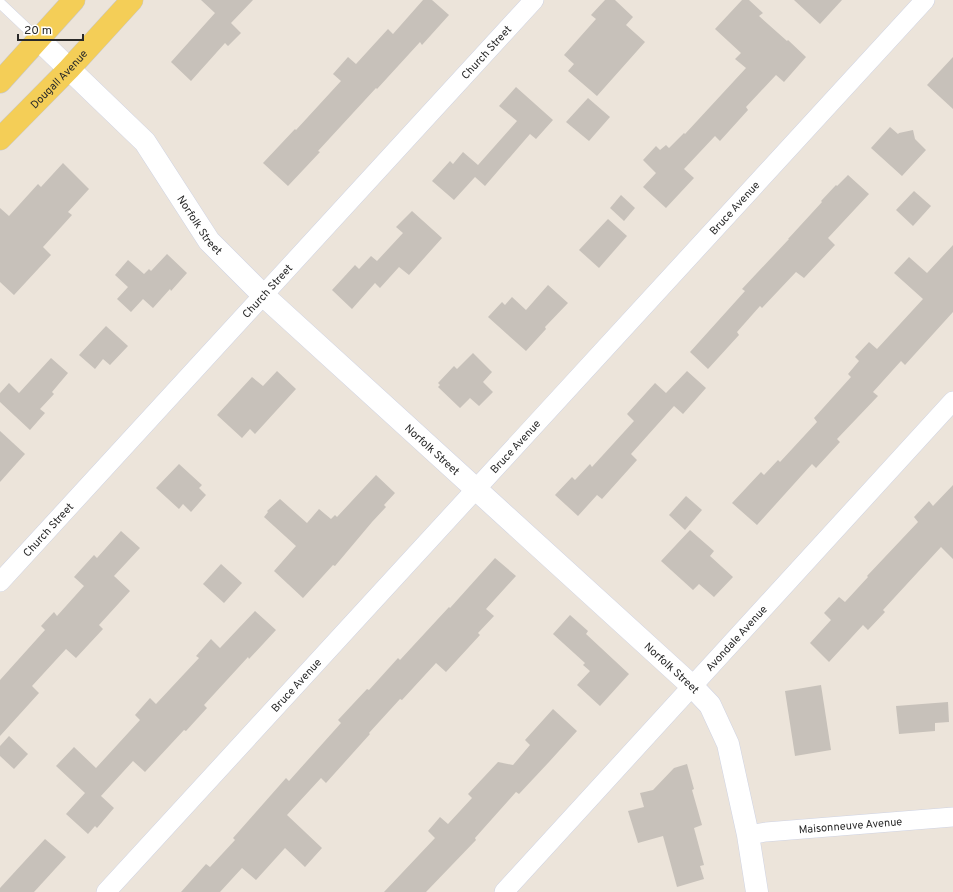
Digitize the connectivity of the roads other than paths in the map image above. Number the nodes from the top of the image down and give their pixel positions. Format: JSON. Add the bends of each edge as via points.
{"nodes":[{"id":1,"x":74,"y":0,"type":"edge"},
{"id":2,"x":132,"y":0,"type":"edge"},
{"id":3,"x":534,"y":0,"type":"edge"},
{"id":4,"x":925,"y":0,"type":"edge"},
{"id":5,"x":0,"y":3,"type":"edge"},
{"id":6,"x":38,"y":39,"type":"junction"},
{"id":7,"x":69,"y":69,"type":"junction"},
{"id":8,"x":0,"y":82,"type":"edge"},
{"id":9,"x":0,"y":139,"type":"edge"},
{"id":10,"x":263,"y":295,"type":"junction"},
{"id":11,"x":953,"y":401,"type":"edge"},
{"id":12,"x":476,"y":489,"type":"junction"},
{"id":13,"x":0,"y":582,"type":"edge"},
{"id":14,"x":692,"y":686,"type":"junction"},
{"id":15,"x":953,"y":818,"type":"edge"},
{"id":16,"x":748,"y":835,"type":"junction"},
{"id":17,"x":106,"y":892,"type":"edge"},
{"id":18,"x":504,"y":892,"type":"edge"},
{"id":19,"x":757,"y":892,"type":"edge"}],
"edges":[{"from":1,"to":6,"type":"main road"},
{"from":2,"to":7,"type":"main road","name":"Dougall Avenue"},
{"from":3,"to":10,"type":"street","name":"Church Street"},
{"from":4,"to":12,"type":"street","name":"Bruce Avenue"},
{"from":5,"to":6,"type":"lane"},
{"from":6,"to":7,"type":"street","name":"Norfolk Street"},
{"from":6,"to":8,"type":"main road"},
{"from":7,"to":9,"type":"main road","name":"Dougall Avenue"},
{"from":7,"to":10,"type":"street","name":"Norfolk Street","via":[[145,142],[209,241]]},
{"from":10,"to":12,"type":"street","name":"Norfolk Street"},
{"from":10,"to":13,"type":"street","name":"Church Street"},
{"from":11,"to":14,"type":"street","name":"Avondale Avenue"},
{"from":12,"to":14,"type":"street","name":"Norfolk Street"},
{"from":12,"to":17,"type":"street","name":"Bruce Avenue"},
{"from":14,"to":16,"type":"street","name":"Norfolk Street","via":[[710,704],[728,744]]},
{"from":14,"to":18,"type":"street","name":"Avondale Avenue"},
{"from":15,"to":16,"type":"street","name":"Maisonneuve Avenue"},
{"from":16,"to":19,"type":"street","name":"Norfolk Street"}]}
